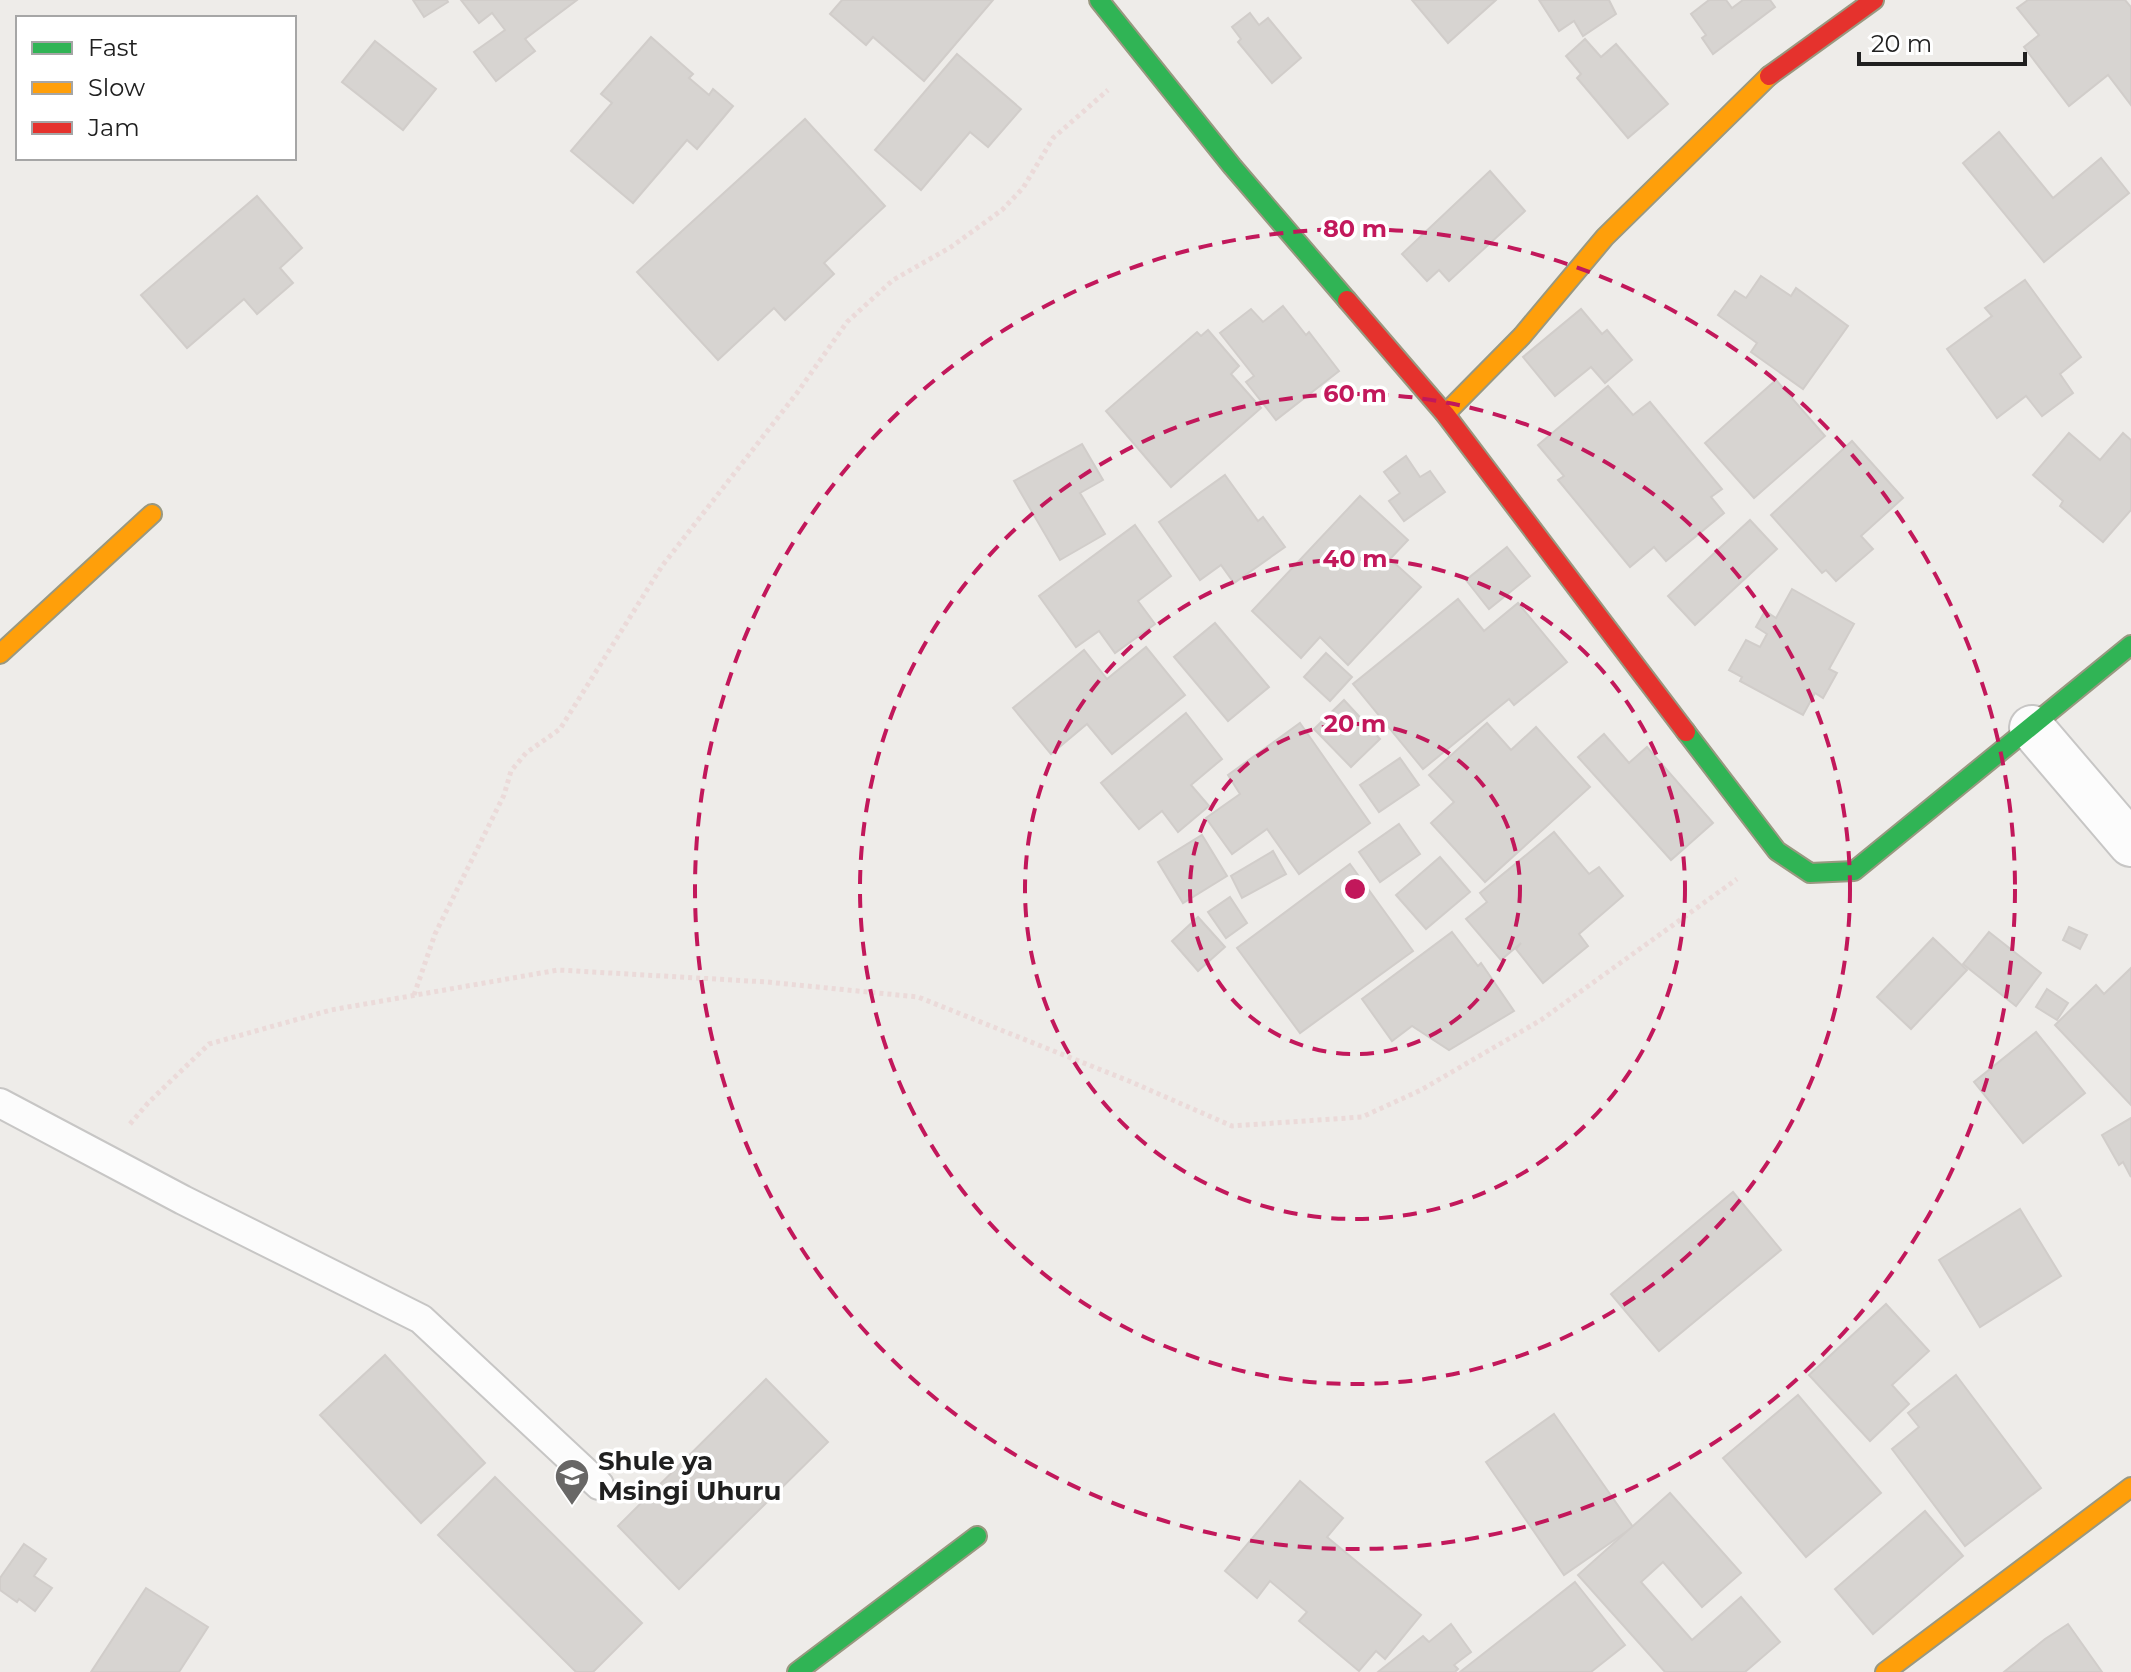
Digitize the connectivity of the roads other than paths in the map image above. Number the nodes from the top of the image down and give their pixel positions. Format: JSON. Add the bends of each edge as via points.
{"nodes":[{"id":1,"x":1099,"y":0,"type":"edge"},
{"id":2,"x":1874,"y":0,"type":"edge"},
{"id":3,"x":1445,"y":414,"type":"junction"},
{"id":4,"x":152,"y":514,"type":"dead end"},
{"id":5,"x":2131,"y":645,"type":"edge"},
{"id":6,"x":0,"y":654,"type":"edge"},
{"id":7,"x":2032,"y":728,"type":"junction"},
{"id":8,"x":2131,"y":844,"type":"edge"},
{"id":9,"x":0,"y":1103,"type":"edge"},
{"id":10,"x":599,"y":1485,"type":"dead end"},
{"id":11,"x":2131,"y":1487,"type":"edge"},
{"id":12,"x":977,"y":1536,"type":"dead end"},
{"id":13,"x":797,"y":1672,"type":"edge"},
{"id":14,"x":1885,"y":1672,"type":"edge"}],
"edges":[{"from":1,"to":3,"type":"street","via":[[1232,166]]},
{"from":2,"to":3,"type":"street","via":[[1762,81],[1605,237],[1522,336]]},
{"from":3,"to":7,"type":"street","via":[[1777,851],[1810,873],[1854,871]]},
{"from":4,"to":6,"type":"street"},
{"from":5,"to":7,"type":"street"},
{"from":7,"to":8,"type":"street"},
{"from":9,"to":10,"type":"lane","via":[[421,1319]]},
{"from":11,"to":14,"type":"street"},
{"from":12,"to":13,"type":"street"}]}
